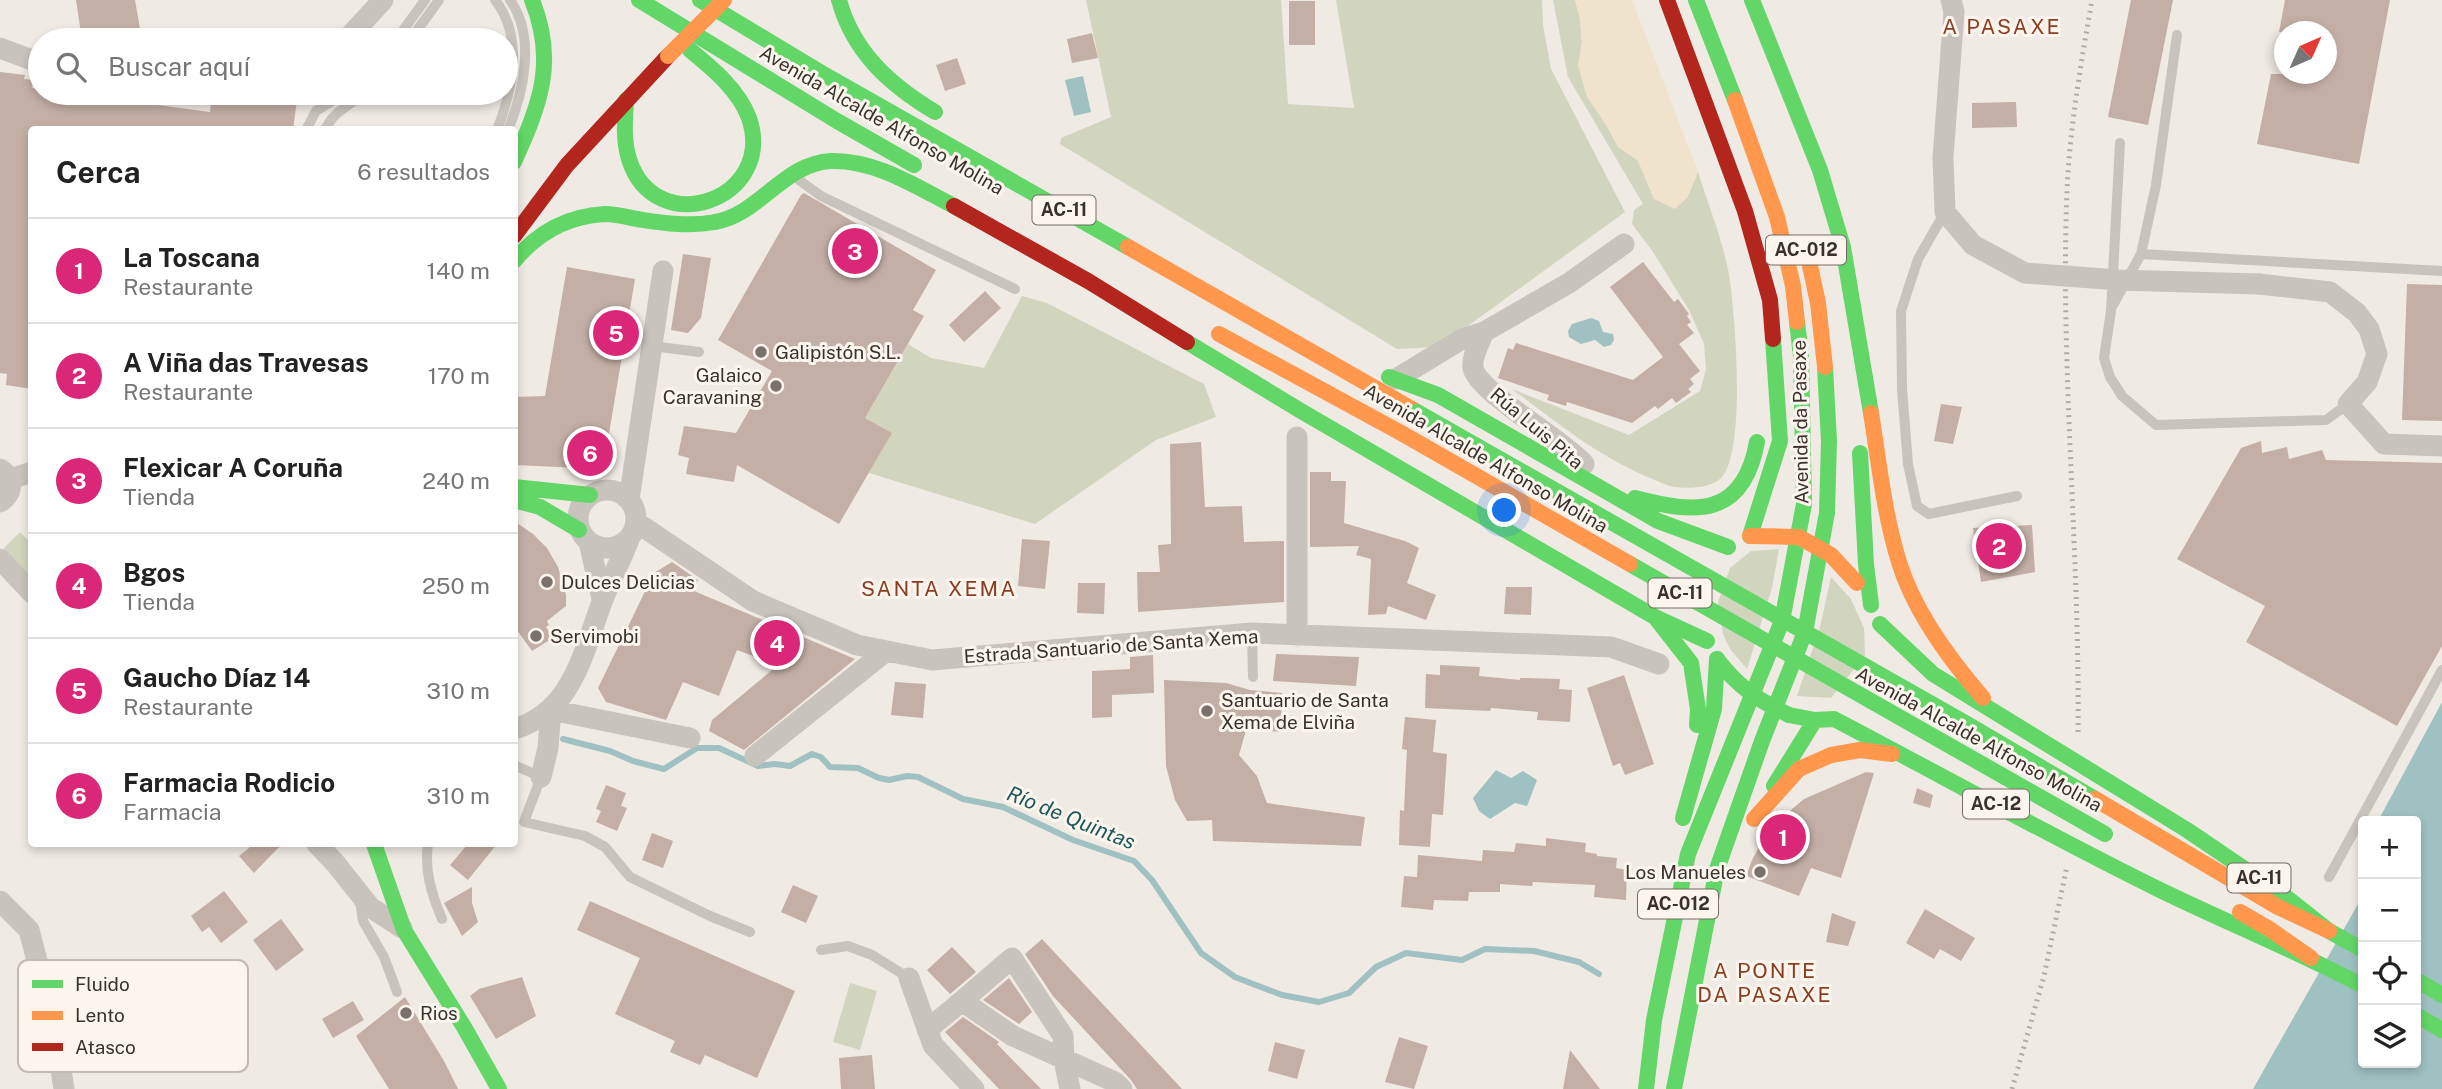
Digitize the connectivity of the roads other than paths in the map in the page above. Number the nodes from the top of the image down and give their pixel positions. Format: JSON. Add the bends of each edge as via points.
{"nodes":[{"id":1,"x":383,"y":0,"type":"edge"},
{"id":2,"x":425,"y":0,"type":"edge"},
{"id":3,"x":439,"y":0,"type":"edge"},
{"id":4,"x":495,"y":0,"type":"edge"},
{"id":5,"x":510,"y":0,"type":"edge"},
{"id":6,"x":532,"y":0,"type":"edge"},
{"id":7,"x":630,"y":0,"type":"edge"},
{"id":8,"x":639,"y":0,"type":"edge"},
{"id":9,"x":689,"y":0,"type":"edge"},
{"id":10,"x":700,"y":0,"type":"edge"},
{"id":11,"x":724,"y":0,"type":"edge"},
{"id":12,"x":839,"y":0,"type":"edge"},
{"id":13,"x":1667,"y":0,"type":"edge"},
{"id":14,"x":1696,"y":0,"type":"edge"},
{"id":15,"x":1755,"y":0,"type":"edge"},
{"id":16,"x":1951,"y":0,"type":"edge"},
{"id":17,"x":357,"y":28,"type":"edge"},
{"id":18,"x":405,"y":28,"type":"edge"},
{"id":19,"x":419,"y":28,"type":"edge"},
{"id":20,"x":508,"y":28,"type":"edge"},
{"id":21,"x":657,"y":32,"type":"dead end"},
{"id":22,"x":2177,"y":35,"type":"dead end"},
{"id":23,"x":0,"y":48,"type":"edge"},
{"id":24,"x":28,"y":58,"type":"edge"},
{"id":25,"x":825,"y":75,"type":"junction"},
{"id":26,"x":626,"y":100,"type":"junction"},
{"id":27,"x":518,"y":103,"type":"edge"},
{"id":28,"x":323,"y":105,"type":"edge"},
{"id":29,"x":347,"y":105,"type":"edge"},
{"id":30,"x":506,"y":105,"type":"edge"},
{"id":31,"x":517,"y":105,"type":"edge"},
{"id":32,"x":949,"y":120,"type":"dead end"},
{"id":33,"x":308,"y":126,"type":"edge"},
{"id":34,"x":326,"y":126,"type":"edge"},
{"id":35,"x":499,"y":126,"type":"edge"},
{"id":36,"x":509,"y":126,"type":"edge"},
{"id":37,"x":2120,"y":144,"type":"dead end"},
{"id":38,"x":518,"y":153,"type":"edge"},
{"id":39,"x":792,"y":174,"type":"junction"},
{"id":40,"x":933,"y":176,"type":"dead end"},
{"id":41,"x":1745,"y":211,"type":"junction"},
{"id":42,"x":1945,"y":212,"type":"junction"},
{"id":43,"x":518,"y":231,"type":"edge"},
{"id":44,"x":1805,"y":242,"type":"dead end"},
{"id":45,"x":1624,"y":244,"type":"dead end"},
{"id":46,"x":1163,"y":249,"type":"dead end"},
{"id":47,"x":2141,"y":254,"type":"junction"},
{"id":48,"x":518,"y":256,"type":"edge"},
{"id":49,"x":1078,"y":257,"type":"dead end"},
{"id":50,"x":663,"y":271,"type":"dead end"},
{"id":51,"x":2442,"y":271,"type":"edge"},
{"id":52,"x":1015,"y":289,"type":"dead end"},
{"id":53,"x":2111,"y":311,"type":"junction"},
{"id":54,"x":1255,"y":318,"type":"junction"},
{"id":55,"x":1211,"y":329,"type":"dead end"},
{"id":56,"x":1484,"y":332,"type":"junction"},
{"id":57,"x":1858,"y":340,"type":"junction"},
{"id":58,"x":652,"y":346,"type":"junction"},
{"id":59,"x":1304,"y":346,"type":"junction"},
{"id":60,"x":699,"y":352,"type":"dead end"},
{"id":61,"x":1372,"y":365,"type":"dead end"},
{"id":62,"x":1396,"y":379,"type":"junction"},
{"id":63,"x":2348,"y":404,"type":"junction"},
{"id":64,"x":1297,"y":437,"type":"dead end"},
{"id":65,"x":2442,"y":446,"type":"edge"},
{"id":66,"x":28,"y":472,"type":"edge"},
{"id":67,"x":5,"y":474,"type":"edge"},
{"id":68,"x":518,"y":487,"type":"edge"},
{"id":69,"x":1597,"y":488,"type":"junction"},
{"id":70,"x":590,"y":495,"type":"junction"},
{"id":71,"x":2017,"y":496,"type":"dead end"},
{"id":72,"x":1455,"y":499,"type":"junction"},
{"id":73,"x":629,"y":500,"type":"junction"},
{"id":74,"x":518,"y":501,"type":"edge"},
{"id":75,"x":0,"y":502,"type":"edge"},
{"id":76,"x":633,"y":530,"type":"junction"},
{"id":77,"x":584,"y":536,"type":"junction"},
{"id":78,"x":1750,"y":536,"type":"junction"},
{"id":79,"x":1728,"y":547,"type":"junction"},
{"id":80,"x":0,"y":559,"type":"edge"},
{"id":81,"x":28,"y":589,"type":"edge"},
{"id":82,"x":602,"y":599,"type":"junction"},
{"id":83,"x":1871,"y":605,"type":"junction"},
{"id":84,"x":1655,"y":617,"type":"junction"},
{"id":85,"x":1880,"y":624,"type":"junction"},
{"id":86,"x":1252,"y":633,"type":"junction"},
{"id":87,"x":1297,"y":636,"type":"junction"},
{"id":88,"x":1707,"y":642,"type":"junction"},
{"id":89,"x":885,"y":652,"type":"junction"},
{"id":90,"x":1717,"y":659,"type":"junction"},
{"id":91,"x":1660,"y":664,"type":"dead end"},
{"id":92,"x":2442,"y":670,"type":"edge"},
{"id":93,"x":1253,"y":677,"type":"dead end"},
{"id":94,"x":551,"y":709,"type":"junction"},
{"id":95,"x":1996,"y":712,"type":"junction"},
{"id":96,"x":1834,"y":719,"type":"junction"},
{"id":97,"x":1815,"y":720,"type":"junction"},
{"id":98,"x":518,"y":727,"type":"edge"},
{"id":99,"x":690,"y":738,"type":"dead end"},
{"id":100,"x":1902,"y":755,"type":"junction"},
{"id":101,"x":755,"y":756,"type":"dead end"},
{"id":102,"x":518,"y":767,"type":"edge"},
{"id":103,"x":541,"y":777,"type":"junction"},
{"id":104,"x":1694,"y":781,"type":"junction"},
{"id":105,"x":2115,"y":840,"type":"dead end"},
{"id":106,"x":320,"y":847,"type":"edge"},
{"id":107,"x":367,"y":847,"type":"edge"},
{"id":108,"x":375,"y":847,"type":"edge"},
{"id":109,"x":428,"y":847,"type":"edge"},
{"id":110,"x":1673,"y":849,"type":"dead end"},
{"id":111,"x":2329,"y":877,"type":"dead end"},
{"id":112,"x":335,"y":883,"type":"dead end"},
{"id":113,"x":359,"y":892,"type":"junction"},
{"id":114,"x":0,"y":901,"type":"edge"},
{"id":115,"x":2223,"y":902,"type":"dead end"},
{"id":116,"x":442,"y":919,"type":"dead end"},
{"id":117,"x":412,"y":928,"type":"junction"},
{"id":118,"x":2329,"y":931,"type":"junction"},
{"id":119,"x":750,"y":932,"type":"dead end"},
{"id":120,"x":2358,"y":947,"type":"edge"},
{"id":121,"x":821,"y":950,"type":"dead end"},
{"id":122,"x":2311,"y":958,"type":"junction"},
{"id":123,"x":37,"y":960,"type":"edge"},
{"id":124,"x":909,"y":978,"type":"joint"},
{"id":125,"x":2358,"y":983,"type":"edge"},
{"id":126,"x":2421,"y":983,"type":"edge"},
{"id":127,"x":397,"y":992,"type":"dead end"},
{"id":128,"x":2442,"y":995,"type":"edge"},
{"id":129,"x":962,"y":1002,"type":"junction"},
{"id":130,"x":2421,"y":1018,"type":"edge"},
{"id":131,"x":927,"y":1030,"type":"junction"},
{"id":132,"x":2442,"y":1030,"type":"edge"},
{"id":133,"x":1698,"y":1054,"type":"dead end"},
{"id":134,"x":1064,"y":1060,"type":"junction"},
{"id":135,"x":499,"y":1089,"type":"edge"},
{"id":136,"x":974,"y":1089,"type":"edge"},
{"id":137,"x":1070,"y":1089,"type":"edge"},
{"id":138,"x":1122,"y":1089,"type":"edge"},
{"id":139,"x":1646,"y":1089,"type":"edge"},
{"id":140,"x":1676,"y":1089,"type":"edge"}],
"edges":[{"from":1,"to":17,"type":"street"},
{"from":2,"to":18,"type":"lane"},
{"from":3,"to":19,"type":"lane"},
{"from":4,"to":20,"type":"lane"},
{"from":5,"to":27,"type":"lane","via":[[521,24],[524,68]]},
{"from":6,"to":38,"type":"main road","via":[[542,30],[545,66],[536,113]]},
{"from":7,"to":26,"type":"main road","via":[[732,89],[748,116],[753,139],[742,180],[708,203],[669,202],[635,173],[627,149]]},
{"from":8,"to":40,"type":"main road","name":"Avenida Alcalde Alfonso Molina"},
{"from":9,"to":21,"type":"main road"},
{"from":10,"to":25,"type":"main road","name":"Avenida Alcalde Alfonso Molina","number":"AC-11"},
{"from":11,"to":25,"type":"main road"},
{"from":11,"to":26,"type":"main road","bridge":true},
{"from":12,"to":32,"type":"main road","via":[[857,46],[884,77]]},
{"from":13,"to":41,"type":"main road","number":"AC-012"},
{"from":14,"to":139,"type":"main road","name":"Avenida da Pasaxe","number":"AC-012","via":[[1777,217],[1793,286],[1801,356],[1804,504],[1782,621],[1688,854],[1654,1020]]},
{"from":15,"to":57,"type":"main road","number":"AC-012","via":[[1820,170],[1843,247]]},
{"from":16,"to":42,"type":"street","via":[[1954,12],[1943,157]]},
{"from":22,"to":47,"type":"lane","via":[[2156,185]]},
{"from":23,"to":24,"type":"street"},
{"from":25,"to":54,"type":"main road","name":"Avenida Alcalde Alfonso Molina","number":"AC-11"},
{"from":26,"to":43,"type":"main road","via":[[559,175]]},
{"from":28,"to":33,"type":"lane"},
{"from":29,"to":34,"type":"lane"},
{"from":30,"to":35,"type":"lane"},
{"from":31,"to":36,"type":"lane"},
{"from":37,"to":53,"type":"lane"},
{"from":39,"to":48,"type":"main road","via":[[726,220],[685,226],[606,214],[556,225]]},
{"from":39,"to":52,"type":"lane","via":[[821,196]]},
{"from":39,"to":72,"type":"main road","via":[[834,161],[866,165],[907,181],[1088,281]]},
{"from":41,"to":69,"type":"main road","via":[[1762,399],[1755,458],[1744,483],[1728,497],[1696,509]]},
{"from":41,"to":78,"type":"main road","number":"AC-012","via":[[1770,300],[1780,441]]},
{"from":42,"to":63,"type":"street","bridge":true,"via":[[1973,245],[2025,273],[2259,284],[2330,292],[2357,313],[2369,329],[2377,354],[2367,382]]},
{"from":42,"to":71,"type":"lane","via":[[1918,259],[1901,311],[1908,464],[1917,506],[1929,514]]},
{"from":44,"to":140,"type":"main road","name":"Avenida da Pasaxe","number":"AC-012","via":[[1818,303],[1828,397],[1827,513],[1805,632],[1717,869]]},
{"from":45,"to":56,"type":"street","via":[[1569,283]]},
{"from":46,"to":54,"type":"main road"},
{"from":47,"to":51,"type":"lane"},
{"from":47,"to":53,"type":"lane"},
{"from":49,"to":72,"type":"main road"},
{"from":50,"to":58,"type":"street"},
{"from":53,"to":63,"type":"lane","via":[[2104,358],[2110,377],[2122,396],[2156,425],[2326,420]]},
{"from":54,"to":59,"type":"main road","name":"Avenida Alcalde Alfonso Molina","number":"AC-11"},
{"from":55,"to":105,"type":"main road","name":"Avenida Alcalde Alfonso Molina","number":"AC-11","bridge":true,"via":[[1404,434]]},
{"from":56,"to":62,"type":"street","via":[[1462,339]]},
{"from":56,"to":69,"type":"street","name":"Rúa Luis Pita","via":[[1472,360],[1474,371],[1497,395],[1583,462]]},
{"from":57,"to":83,"type":"main road","number":"AC-012","via":[[1857,411]]},
{"from":57,"to":95,"type":"main road","via":[[1899,563],[1951,661]]},
{"from":58,"to":60,"type":"lane"},
{"from":58,"to":73,"type":"street"},
{"from":59,"to":62,"type":"main road"},
{"from":59,"to":118,"type":"main road","name":"Avenida Alcalde Alfonso Molina","number":"AC-11","bridge":true,"via":[[2278,907]]},
{"from":61,"to":62,"type":"main road"},
{"from":62,"to":69,"type":"main road","via":[[1438,395]]},
{"from":63,"to":65,"type":"street","via":[[2384,444]]},
{"from":64,"to":87,"type":"street"},
{"from":66,"to":67,"type":"street"},
{"from":67,"to":75,"type":"street","via":[[11,490]]},
{"from":68,"to":70,"type":"main road"},
{"from":69,"to":79,"type":"main road","via":[[1658,522]]},
{"from":70,"to":73,"type":"street","via":[[615,491]]},
{"from":70,"to":77,"type":"street","via":[[577,520]]},
{"from":72,"to":84,"type":"main road","number":"AC-11"},
{"from":73,"to":76,"type":"street","via":[[636,514]]},
{"from":74,"to":77,"type":"main road","via":[[548,511]]},
{"from":76,"to":77,"type":"street","via":[[615,548],[597,547]]},
{"from":76,"to":82,"type":"street"},
{"from":76,"to":89,"type":"street","name":"Estrada Santuario de Santa Xema","via":[[753,601],[857,645]]},
{"from":77,"to":82,"type":"street"},
{"from":78,"to":79,"type":"main road","number":"AC-11"},
{"from":78,"to":83,"type":"main road","number":"AC-11","bridge":true,"via":[[1799,537],[1831,555]]},
{"from":79,"to":88,"type":"main road","number":"AC-11","via":[[1708,583]]},
{"from":80,"to":81,"type":"street"},
{"from":82,"to":94,"type":"street","via":[[576,674]]},
{"from":83,"to":85,"type":"main road","number":"AC-11"},
{"from":84,"to":88,"type":"main road","number":"AC-11"},
{"from":84,"to":104,"type":"main road","via":[[1691,663],[1698,709]]},
{"from":85,"to":95,"type":"main road","number":"AC-11","via":[[1933,674]]},
{"from":85,"to":96,"type":"main road","number":"AC-11","via":[[1879,663],[1869,685]]},
{"from":86,"to":87,"type":"street","name":"Estrada Santuario de Santa Xema"},
{"from":86,"to":89,"type":"street","name":"Estrada Santuario de Santa Xema","via":[[932,660]]},
{"from":86,"to":93,"type":"lane"},
{"from":87,"to":91,"type":"street","name":"Estrada Santuario de Santa Xema","via":[[1611,648]]},
{"from":88,"to":90,"type":"main road","number":"AC-11"},
{"from":89,"to":101,"type":"street"},
{"from":90,"to":97,"type":"main road","number":"AC-11","bridge":true,"via":[[1734,683],[1754,698],[1789,715]]},
{"from":90,"to":104,"type":"main road","via":[[1714,709]]},
{"from":92,"to":111,"type":"lane"},
{"from":94,"to":98,"type":"street"},
{"from":94,"to":99,"type":"street"},
{"from":94,"to":103,"type":"street"},
{"from":95,"to":118,"type":"main road","number":"AC-11","bridge":true,"via":[[2187,830]]},
{"from":96,"to":97,"type":"main road","number":"AC-11"},
{"from":96,"to":100,"type":"main road","number":"AC-12"},
{"from":97,"to":100,"type":"main road","via":[[1752,826],[1799,769],[1831,755],[1860,750]]},
{"from":100,"to":122,"type":"main road","number":"AC-12","bridge":true,"via":[[2158,889]]},
{"from":102,"to":103,"type":"lane"},
{"from":103,"to":119,"type":"lane","via":[[524,822],[585,836],[605,846],[630,877]]},
{"from":104,"to":110,"type":"main road"},
{"from":106,"to":113,"type":"street"},
{"from":107,"to":117,"type":"main road","via":[[380,880]]},
{"from":108,"to":117,"type":"main road"},
{"from":109,"to":116,"type":"lane","via":[[431,892]]},
{"from":112,"to":113,"type":"lane"},
{"from":113,"to":117,"type":"street","via":[[370,907]]},
{"from":113,"to":127,"type":"lane","via":[[363,921]]},
{"from":114,"to":123,"type":"street","via":[[29,930]]},
{"from":115,"to":122,"type":"main road","number":"AC-11","bridge":true},
{"from":117,"to":135,"type":"main road"},
{"from":118,"to":120,"type":"main road"},
{"from":121,"to":124,"type":"lane","via":[[848,946]]},
{"from":122,"to":125,"type":"main road","number":"AC-12"},
{"from":124,"to":131,"type":"street"},
{"from":126,"to":128,"type":"main road"},
{"from":129,"to":131,"type":"street"},
{"from":129,"to":134,"type":"street","via":[[1013,1036]]},
{"from":129,"to":134,"type":"street","via":[[1012,958],[1063,1036]]},
{"from":130,"to":132,"type":"main road"},
{"from":131,"to":136,"type":"street","via":[[933,1045]]},
{"from":133,"to":140,"type":"main road"},
{"from":134,"to":137,"type":"street"},
{"from":134,"to":138,"type":"street"}]}
